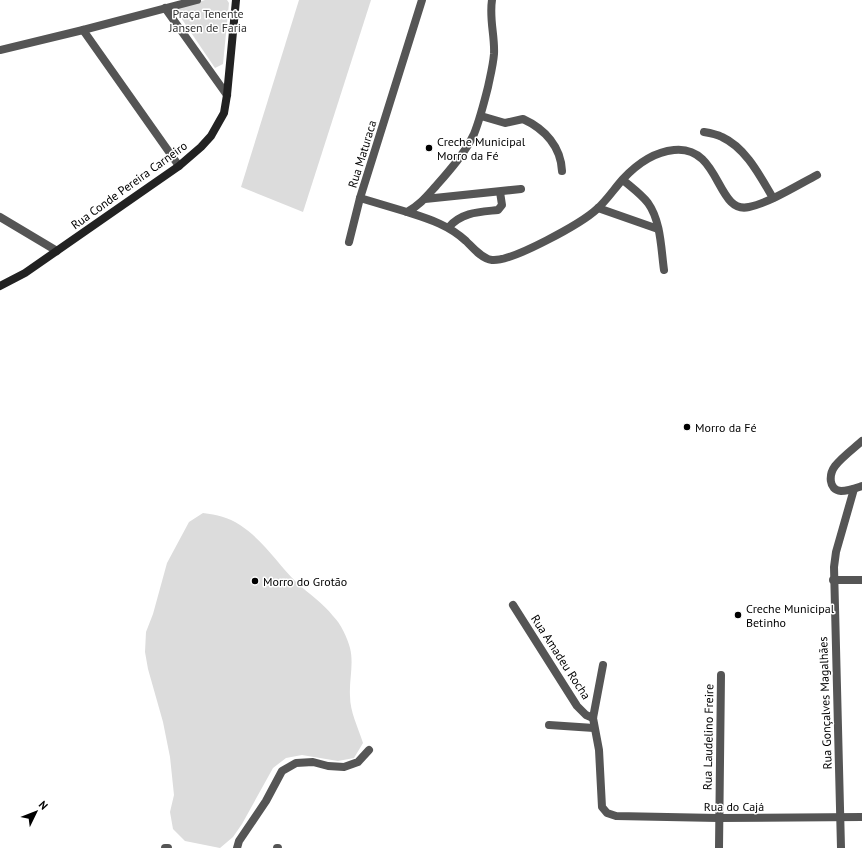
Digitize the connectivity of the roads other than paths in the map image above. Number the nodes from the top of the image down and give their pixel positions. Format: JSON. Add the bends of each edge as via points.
{"nodes":[{"id":1,"x":197,"y":0,"type":"edge"},
{"id":2,"x":236,"y":0,"type":"edge"},
{"id":3,"x":422,"y":0,"type":"edge"},
{"id":4,"x":492,"y":0,"type":"edge"},
{"id":5,"x":165,"y":8,"type":"junction"},
{"id":6,"x":83,"y":30,"type":"junction"},
{"id":7,"x":0,"y":50,"type":"edge"},
{"id":8,"x":228,"y":95,"type":"junction"},
{"id":9,"x":481,"y":116,"type":"junction"},
{"id":10,"x":704,"y":132,"type":"dead end"},
{"id":11,"x":179,"y":166,"type":"junction"},
{"id":12,"x":562,"y":171,"type":"dead end"},
{"id":13,"x":817,"y":175,"type":"dead end"},
{"id":14,"x":622,"y":180,"type":"junction"},
{"id":15,"x":520,"y":189,"type":"dead end"},
{"id":16,"x":500,"y":192,"type":"junction"},
{"id":17,"x":360,"y":198,"type":"junction"},
{"id":18,"x":773,"y":198,"type":"junction"},
{"id":19,"x":425,"y":199,"type":"junction"},
{"id":20,"x":598,"y":208,"type":"junction"},
{"id":21,"x":407,"y":212,"type":"junction"},
{"id":22,"x":0,"y":217,"type":"edge"},
{"id":23,"x":449,"y":227,"type":"junction"},
{"id":24,"x":658,"y":229,"type":"junction"},
{"id":25,"x":349,"y":242,"type":"dead end"},
{"id":26,"x":57,"y":251,"type":"junction"},
{"id":27,"x":664,"y":270,"type":"dead end"},
{"id":28,"x":0,"y":286,"type":"edge"},
{"id":29,"x":862,"y":441,"type":"edge"},
{"id":30,"x":858,"y":487,"type":"edge"},
{"id":31,"x":834,"y":580,"type":"junction"},
{"id":32,"x":862,"y":580,"type":"edge"},
{"id":33,"x":513,"y":604,"type":"dead end"},
{"id":34,"x":603,"y":665,"type":"dead end"},
{"id":35,"x":721,"y":675,"type":"dead end"},
{"id":36,"x":593,"y":718,"type":"junction"},
{"id":37,"x":549,"y":725,"type":"dead end"},
{"id":38,"x":594,"y":728,"type":"junction"},
{"id":39,"x":369,"y":750,"type":"dead end"},
{"id":40,"x":718,"y":818,"type":"junction"},
{"id":41,"x":840,"y":818,"type":"junction"},
{"id":42,"x":862,"y":818,"type":"edge"},
{"id":43,"x":165,"y":848,"type":"edge"},
{"id":44,"x":168,"y":848,"type":"edge"},
{"id":45,"x":237,"y":848,"type":"edge"},
{"id":46,"x":719,"y":848,"type":"edge"},
{"id":47,"x":841,"y":848,"type":"edge"}],
"edges":[{"from":1,"to":5,"type":"street"},
{"from":2,"to":8,"type":"street","name":"Rua Conde Pereira Carneiro"},
{"from":3,"to":17,"type":"street","name":"Rua Maturaca"},
{"from":4,"to":9,"type":"street","via":[[490,17],[494,54]]},
{"from":5,"to":6,"type":"street"},
{"from":5,"to":8,"type":"street"},
{"from":6,"to":7,"type":"street"},
{"from":6,"to":11,"type":"street"},
{"from":8,"to":11,"type":"street","name":"Rua Conde Pereira Carneiro","via":[[224,113],[211,136]]},
{"from":9,"to":12,"type":"street","via":[[505,124],[524,120],[542,131],[557,149]]},
{"from":9,"to":19,"type":"street","via":[[473,135],[449,172]]},
{"from":10,"to":18,"type":"street","via":[[717,135],[733,144],[759,174]]},
{"from":11,"to":26,"type":"street","name":"Rua Conde Pereira Carneiro"},
{"from":13,"to":18,"type":"street"},
{"from":14,"to":18,"type":"street","name":"Rua Maturaca","via":[[655,156],[674,150],[687,150],[700,157],[710,167],[724,193],[732,204],[739,208]]},
{"from":14,"to":20,"type":"street","name":"Rua Maturaca"},
{"from":14,"to":24,"type":"street","via":[[649,204]]},
{"from":15,"to":16,"type":"street"},
{"from":16,"to":19,"type":"street"},
{"from":16,"to":23,"type":"street","via":[[502,206],[498,210],[467,214]]},
{"from":17,"to":21,"type":"street","name":"Rua Maturaca"},
{"from":17,"to":25,"type":"street"},
{"from":19,"to":21,"type":"street"},
{"from":20,"to":23,"type":"street","name":"Rua Maturaca","via":[[578,223],[521,254],[499,260],[486,258]]},
{"from":20,"to":24,"type":"street"},
{"from":21,"to":23,"type":"street","name":"Rua Maturaca"},
{"from":22,"to":26,"type":"street"},
{"from":24,"to":27,"type":"street"},
{"from":26,"to":28,"type":"street","name":"Rua Conde Pereira Carneiro","via":[[25,273]]},
{"from":29,"to":30,"type":"street","via":[[836,465],[830,478],[838,491]]},
{"from":30,"to":31,"type":"street","name":"Rua Gonçalves Magalhães","via":[[836,552]]},
{"from":31,"to":32,"type":"street"},
{"from":31,"to":41,"type":"street","name":"Rua Gonçalves Magalhães"},
{"from":33,"to":36,"type":"street","name":"Rua Amadeu Rocha","via":[[577,706]]},
{"from":34,"to":36,"type":"street"},
{"from":35,"to":40,"type":"street","name":"Rua Laudelino Freire"},
{"from":36,"to":38,"type":"street"},
{"from":37,"to":38,"type":"street"},
{"from":38,"to":40,"type":"street","name":"Rua do Cajá","via":[[599,750],[602,807],[606,813],[616,816]]},
{"from":39,"to":45,"type":"street","via":[[358,762],[344,767],[313,762],[296,763],[282,771]]},
{"from":40,"to":41,"type":"street","name":"Rua do Cajá"},
{"from":40,"to":46,"type":"street","name":"Rua Laudelino Freire"},
{"from":41,"to":42,"type":"street","name":"Rua do Cajá"},
{"from":41,"to":47,"type":"street","name":"Rua Gonçalves Magalhães"},
{"from":43,"to":44,"type":"street"}]}
